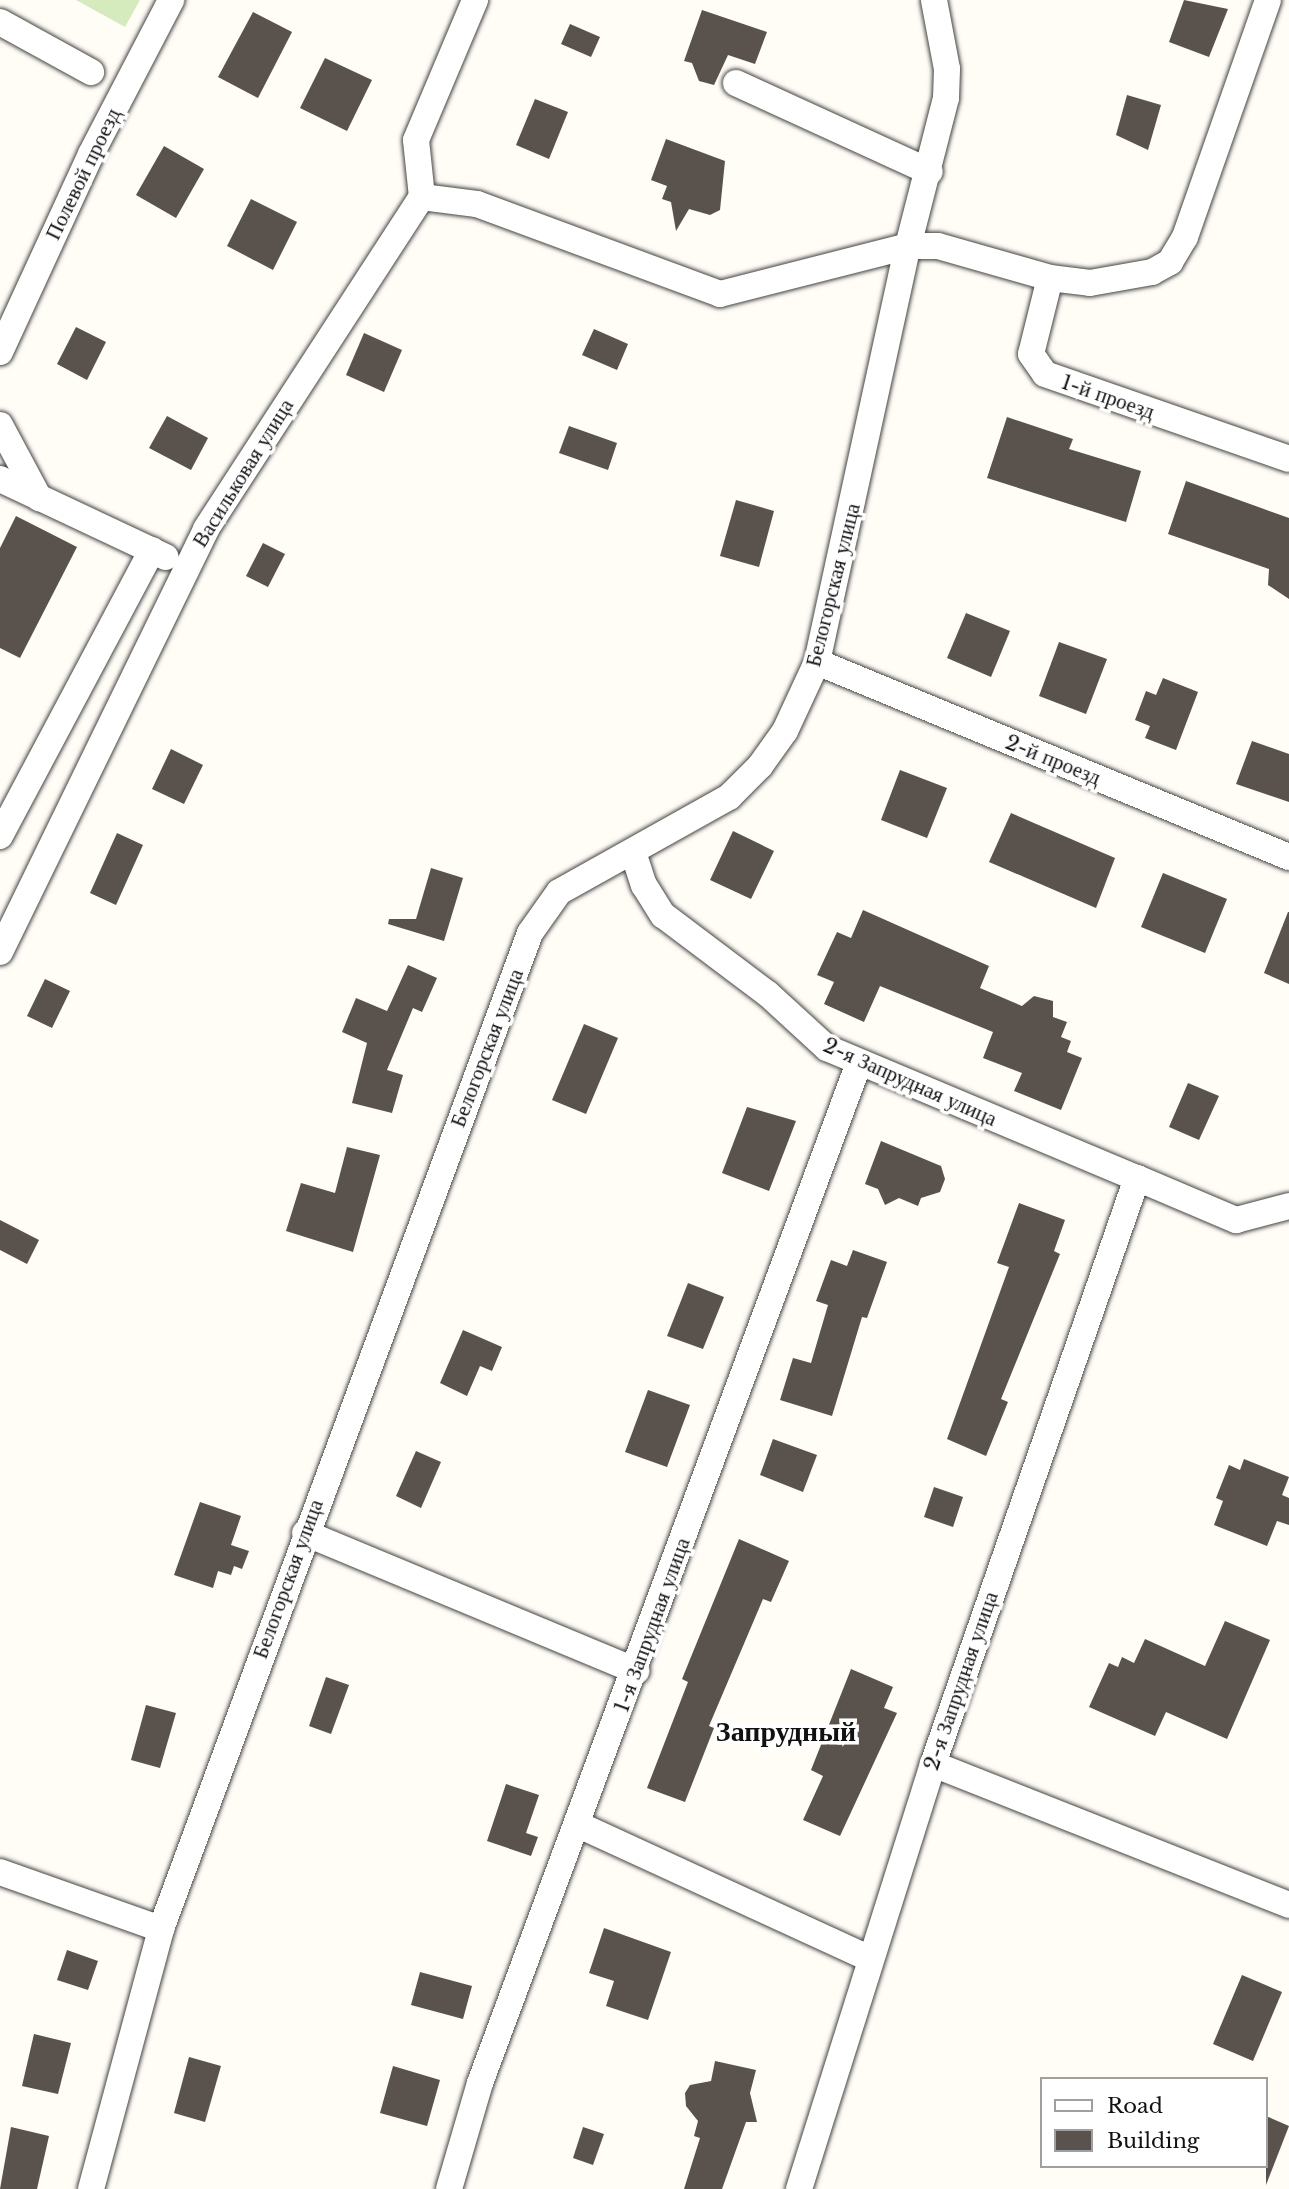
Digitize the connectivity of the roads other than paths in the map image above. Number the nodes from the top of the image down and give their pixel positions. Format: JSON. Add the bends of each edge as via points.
{"nodes":[{"id":1,"x":171,"y":0,"type":"edge"},
{"id":2,"x":475,"y":0,"type":"edge"},
{"id":3,"x":934,"y":0,"type":"edge"},
{"id":4,"x":1268,"y":0,"type":"edge"},
{"id":5,"x":0,"y":22,"type":"edge"},
{"id":6,"x":91,"y":72,"type":"dead end"},
{"id":7,"x":736,"y":83,"type":"dead end"},
{"id":8,"x":930,"y":172,"type":"junction"},
{"id":9,"x":422,"y":197,"type":"junction"},
{"id":10,"x":908,"y":246,"type":"junction"},
{"id":11,"x":1050,"y":278,"type":"junction"},
{"id":12,"x":0,"y":352,"type":"edge"},
{"id":13,"x":0,"y":425,"type":"edge"},
{"id":14,"x":1289,"y":459,"type":"edge"},
{"id":15,"x":0,"y":479,"type":"edge"},
{"id":16,"x":39,"y":498,"type":"junction"},
{"id":17,"x":152,"y":550,"type":"junction"},
{"id":18,"x":187,"y":566,"type":"junction"},
{"id":19,"x":817,"y":662,"type":"junction"},
{"id":20,"x":0,"y":836,"type":"edge"},
{"id":21,"x":633,"y":852,"type":"junction"},
{"id":22,"x":1289,"y":857,"type":"edge"},
{"id":23,"x":0,"y":952,"type":"edge"},
{"id":24,"x":859,"y":1063,"type":"junction"},
{"id":25,"x":1137,"y":1178,"type":"junction"},
{"id":26,"x":1289,"y":1206,"type":"edge"},
{"id":27,"x":305,"y":1533,"type":"junction"},
{"id":28,"x":636,"y":1671,"type":"junction"},
{"id":29,"x":933,"y":1764,"type":"junction"},
{"id":30,"x":579,"y":1825,"type":"junction"},
{"id":31,"x":0,"y":1872,"type":"edge"},
{"id":32,"x":1289,"y":1905,"type":"edge"},
{"id":33,"x":161,"y":1929,"type":"junction"},
{"id":34,"x":868,"y":1958,"type":"junction"},
{"id":35,"x":91,"y":2189,"type":"edge"},
{"id":36,"x":449,"y":2189,"type":"edge"},
{"id":37,"x":799,"y":2189,"type":"edge"}],
"edges":[{"from":1,"to":12,"type":"street","name":"Полевой проезд","via":[[91,154]]},
{"from":2,"to":9,"type":"street","via":[[416,140]]},
{"from":3,"to":8,"type":"street","name":"Белогорская улица","via":[[947,69]]},
{"from":4,"to":11,"type":"street","via":[[1185,237],[1170,262],[1152,272],[1090,283]]},
{"from":5,"to":6,"type":"street"},
{"from":7,"to":8,"type":"street"},
{"from":8,"to":10,"type":"street","name":"Белогорская улица"},
{"from":9,"to":10,"type":"street","via":[[477,205],[720,294]]},
{"from":9,"to":18,"type":"street","name":"Васильковая улица","via":[[310,365]]},
{"from":10,"to":11,"type":"street","via":[[938,246]]},
{"from":10,"to":19,"type":"street","name":"Белогорская улица"},
{"from":11,"to":14,"type":"street","name":"1-й проезд","via":[[1031,354],[1045,374]]},
{"from":13,"to":16,"type":"street"},
{"from":15,"to":16,"type":"street"},
{"from":16,"to":17,"type":"street"},
{"from":17,"to":18,"type":"street"},
{"from":17,"to":20,"type":"street"},
{"from":18,"to":23,"type":"street","name":"Васильковая улица"},
{"from":19,"to":21,"type":"street","name":"Белогорская улица","via":[[785,731],[760,766],[729,796]]},
{"from":19,"to":22,"type":"street","name":"2-й проезд"},
{"from":21,"to":24,"type":"street","name":"2-я Запрудная улица","via":[[644,885],[663,915],[768,994],[809,1035]]},
{"from":21,"to":27,"type":"street","name":"Белогорская улица","via":[[559,892],[530,933]]},
{"from":24,"to":25,"type":"street","name":"2-я Запрудная улица"},
{"from":24,"to":28,"type":"street","name":"1-я Запрудная улица"},
{"from":25,"to":26,"type":"street","name":"2-я Запрудная улица","via":[[1236,1220]]},
{"from":25,"to":29,"type":"street","name":"2-я Запрудная улица"},
{"from":27,"to":28,"type":"street"},
{"from":27,"to":33,"type":"street","name":"Белогорская улица"},
{"from":28,"to":30,"type":"street","name":"1-я Запрудная улица"},
{"from":29,"to":32,"type":"street"},
{"from":29,"to":34,"type":"street","name":"2-я Запрудная улица"},
{"from":30,"to":34,"type":"street"},
{"from":30,"to":36,"type":"street","name":"1-я Запрудная улица","via":[[480,2082]]},
{"from":31,"to":33,"type":"street"},
{"from":33,"to":35,"type":"street","name":"Белогорская улица"},
{"from":34,"to":37,"type":"street","name":"2-я Запрудная улица"}]}
